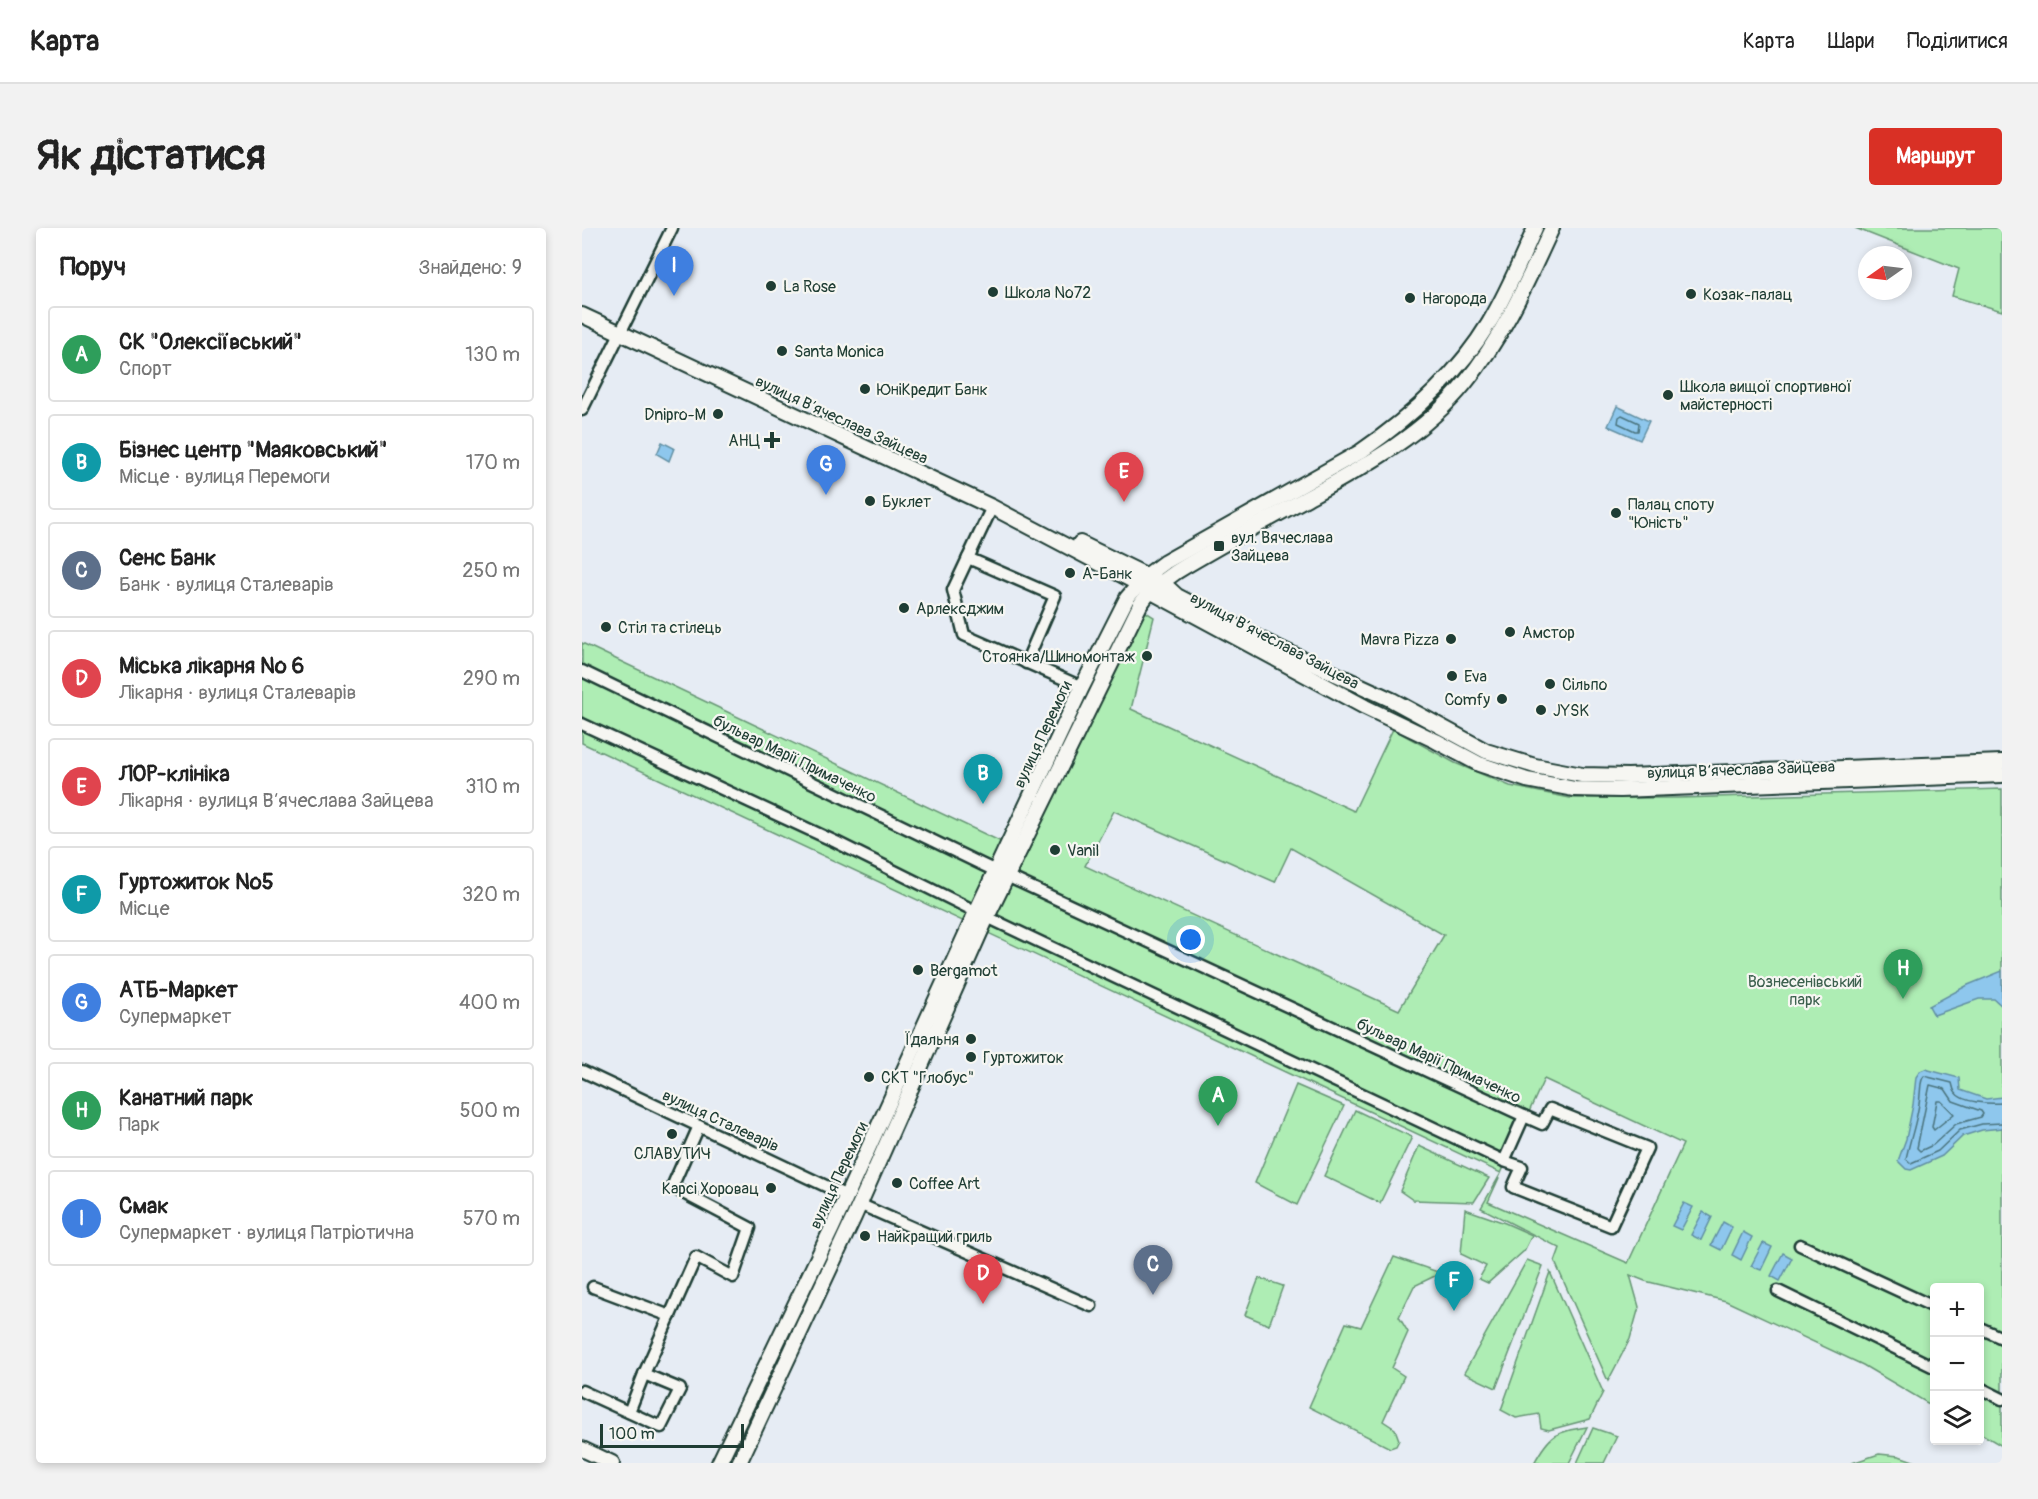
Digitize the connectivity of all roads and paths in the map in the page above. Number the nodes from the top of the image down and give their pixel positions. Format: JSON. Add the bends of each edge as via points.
{"nodes":[{"id":1,"x":672,"y":228,"type":"edge"},
{"id":2,"x":1535,"y":228,"type":"edge"},
{"id":3,"x":1551,"y":228,"type":"edge"},
{"id":4,"x":582,"y":307,"type":"edge"},
{"id":5,"x":582,"y":315,"type":"edge"},
{"id":6,"x":621,"y":329,"type":"junction"},
{"id":7,"x":1462,"y":361,"type":"junction"},
{"id":8,"x":1473,"y":373,"type":"junction"},
{"id":9,"x":1442,"y":384,"type":"junction"},
{"id":10,"x":1454,"y":396,"type":"junction"},
{"id":11,"x":582,"y":410,"type":"edge"},
{"id":12,"x":992,"y":507,"type":"junction"},
{"id":13,"x":968,"y":558,"type":"junction"},
{"id":14,"x":1149,"y":583,"type":"junction"},
{"id":15,"x":1026,"y":663,"type":"junction"},
{"id":16,"x":582,"y":671,"type":"edge"},
{"id":17,"x":1082,"y":687,"type":"junction"},
{"id":18,"x":582,"y":724,"type":"edge"},
{"id":19,"x":2002,"y":762,"type":"edge"},
{"id":20,"x":2002,"y":775,"type":"edge"},
{"id":21,"x":1001,"y":874,"type":"junction"},
{"id":22,"x":981,"y":914,"type":"junction"},
{"id":23,"x":582,"y":1071,"type":"edge"},
{"id":24,"x":1524,"y":1116,"type":"junction"},
{"id":25,"x":699,"y":1126,"type":"junction"},
{"id":26,"x":1504,"y":1161,"type":"junction"},
{"id":27,"x":847,"y":1196,"type":"junction"},
{"id":28,"x":859,"y":1204,"type":"junction"},
{"id":29,"x":1800,"y":1245,"type":"dead end"},
{"id":30,"x":593,"y":1287,"type":"dead end"},
{"id":31,"x":1778,"y":1291,"type":"dead end"},
{"id":32,"x":1930,"y":1305,"type":"edge"},
{"id":33,"x":1091,"y":1306,"type":"dead end"},
{"id":34,"x":670,"y":1316,"type":"junction"},
{"id":35,"x":1984,"y":1330,"type":"edge"},
{"id":36,"x":2002,"y":1338,"type":"edge"},
{"id":37,"x":1930,"y":1365,"type":"edge"},
{"id":38,"x":644,"y":1374,"type":"junction"},
{"id":39,"x":1984,"y":1390,"type":"edge"},
{"id":40,"x":582,"y":1391,"type":"edge"},
{"id":41,"x":2002,"y":1399,"type":"edge"},
{"id":42,"x":628,"y":1412,"type":"junction"},
{"id":43,"x":582,"y":1449,"type":"edge"},
{"id":44,"x":612,"y":1463,"type":"edge"},
{"id":45,"x":719,"y":1463,"type":"edge"},
{"id":46,"x":739,"y":1463,"type":"edge"}],
"edges":[{"from":1,"to":6,"type":"street"},
{"from":2,"to":7,"type":"main road","name":"вулиця Перемоги","via":[[1489,323]]},
{"from":3,"to":8,"type":"main road","name":"вулиця Перемоги","via":[[1503,329]]},
{"from":4,"to":6,"type":"main road","name":"вулиця Вʼячеслава Зайцева"},
{"from":5,"to":6,"type":"main road","name":"вулиця Вʼячеслава Зайцева"},
{"from":6,"to":11,"type":"street"},
{"from":6,"to":12,"type":"main road","name":"вулиця Вʼячеслава Зайцева"},
{"from":6,"to":14,"type":"main road","name":"вулиця Вʼячеслава Зайцева"},
{"from":7,"to":8,"type":"main road","via":[[1466,371]]},
{"from":7,"to":9,"type":"main road","name":"вулиця Перемоги"},
{"from":8,"to":10,"type":"main road","name":"вулиця Перемоги"},
{"from":9,"to":10,"type":"main road","via":[[1453,386]]},
{"from":9,"to":14,"type":"main road","name":"вулиця Перемоги","via":[[1410,415],[1360,452],[1165,562]]},
{"from":10,"to":14,"type":"main road","name":"вулиця Перемоги","via":[[1424,426],[1392,449]]},
{"from":12,"to":13,"type":"street"},
{"from":12,"to":14,"type":"main road","name":"вулиця Вʼячеслава Зайцева"},
{"from":13,"to":15,"type":"street","via":[[953,590],[964,635]]},
{"from":13,"to":15,"type":"street","via":[[1055,596]]},
{"from":14,"to":17,"type":"main road","name":"вулиця Перемоги","via":[[1127,598]]},
{"from":14,"to":19,"type":"main road","name":"вулиця Вʼячеслава Зайцева","via":[[1392,700],[1486,751],[1535,766],[1582,775],[1628,776]]},
{"from":14,"to":20,"type":"main road","name":"вулиця Вʼячеслава Зайцева","via":[[1365,707],[1479,764],[1527,780],[1575,789],[1620,790]]},
{"from":14,"to":21,"type":"main road","name":"вулиця Перемоги"},
{"from":15,"to":17,"type":"street"},
{"from":16,"to":21,"type":"street","name":"бульвар Марії Примаченко"},
{"from":17,"to":21,"type":"main road","name":"вулиця Перемоги"},
{"from":18,"to":22,"type":"street"},
{"from":21,"to":22,"type":"main road","name":"вулиця Перемоги"},
{"from":21,"to":24,"type":"street","name":"бульвар Марії Примаченко"},
{"from":22,"to":26,"type":"street"},
{"from":22,"to":27,"type":"main road","name":"вулиця Перемоги"},
{"from":22,"to":28,"type":"main road","name":"вулиця Перемоги"},
{"from":23,"to":25,"type":"street","name":"вулиця Сталеварів"},
{"from":24,"to":26,"type":"street","name":"бульвар Марії Примаченко"},
{"from":24,"to":26,"type":"street","via":[[1542,1124],[1550,1109],[1647,1148],[1611,1226],[1513,1187],[1522,1167]]},
{"from":25,"to":27,"type":"street","name":"вулиця Сталеварів"},
{"from":25,"to":34,"type":"street","via":[[672,1187],[750,1228],[733,1277],[696,1257]]},
{"from":27,"to":45,"type":"main road","name":"вулиця Перемоги"},
{"from":28,"to":33,"type":"street"},
{"from":28,"to":46,"type":"main road","name":"вулиця Перемоги"},
{"from":29,"to":32,"type":"street"},
{"from":30,"to":34,"type":"street"},
{"from":31,"to":37,"type":"street"},
{"from":34,"to":38,"type":"street"},
{"from":35,"to":36,"type":"street"},
{"from":38,"to":42,"type":"street"},
{"from":38,"to":42,"type":"street","via":[[680,1389],[661,1427]]},
{"from":39,"to":41,"type":"street"},
{"from":40,"to":42,"type":"street"},
{"from":43,"to":44,"type":"main road"}]}
